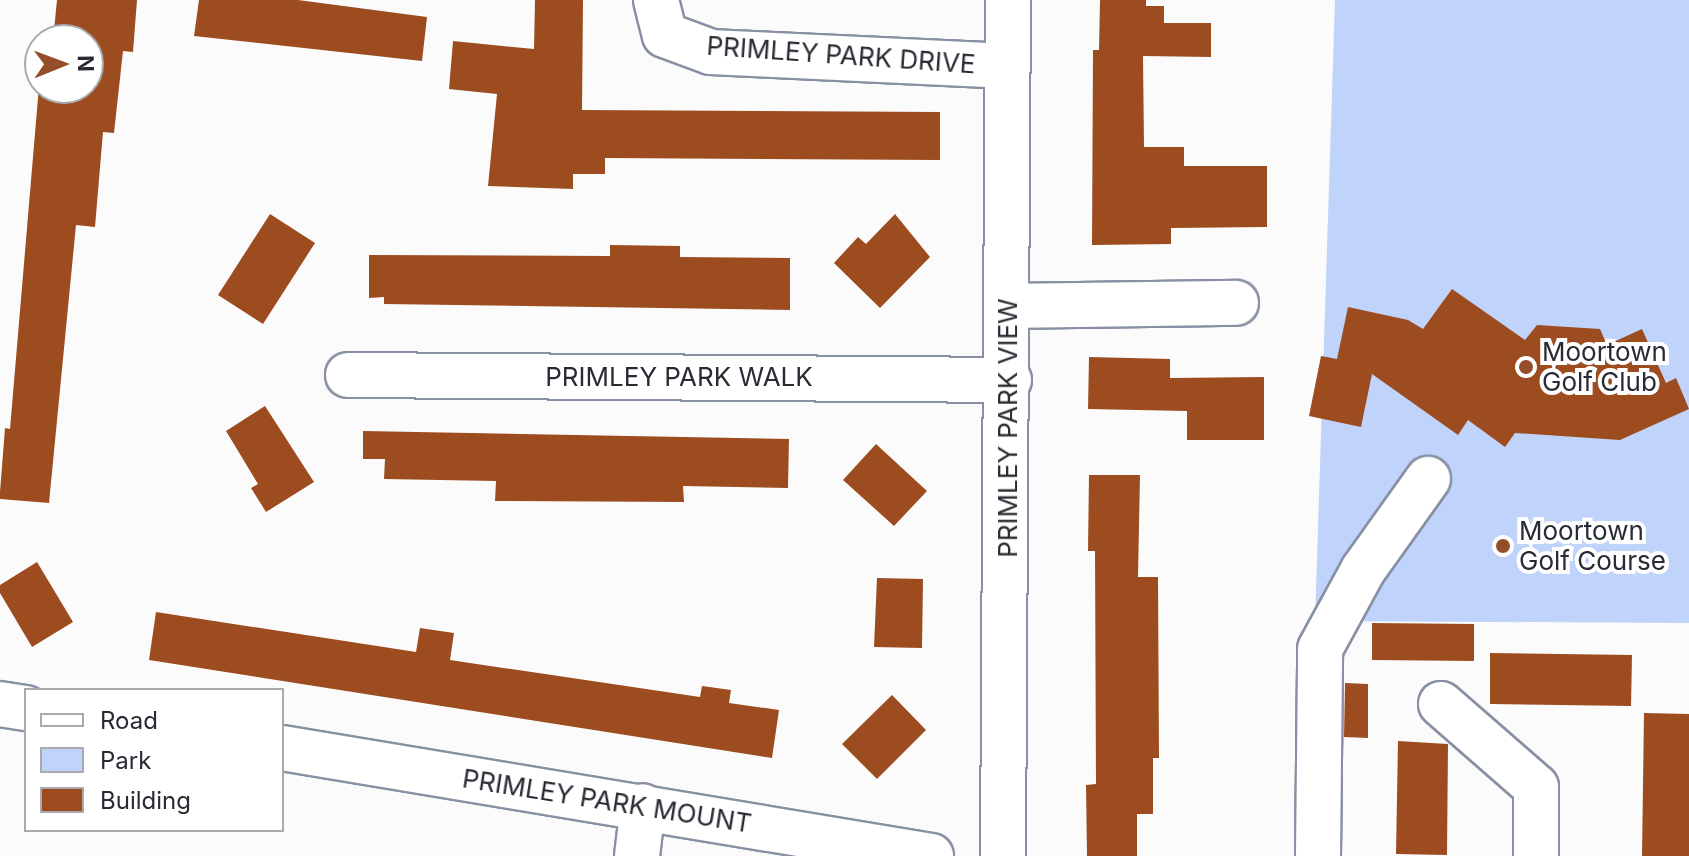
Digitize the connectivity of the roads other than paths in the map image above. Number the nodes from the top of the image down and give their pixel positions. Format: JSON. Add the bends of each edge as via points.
{"nodes":[{"id":1,"x":656,"y":0,"type":"edge"},
{"id":2,"x":1008,"y":0,"type":"edge"},
{"id":3,"x":1008,"y":66,"type":"junction"},
{"id":4,"x":1236,"y":303,"type":"dead end"},
{"id":5,"x":1009,"y":306,"type":"junction"},
{"id":6,"x":348,"y":375,"type":"dead end"},
{"id":7,"x":1009,"y":380,"type":"junction"},
{"id":8,"x":1428,"y":479,"type":"dead end"},
{"id":9,"x":0,"y":704,"type":"edge"},
{"id":10,"x":1441,"y":704,"type":"dead end"},
{"id":11,"x":24,"y":708,"type":"edge"},
{"id":12,"x":284,"y":748,"type":"edge"},
{"id":13,"x":643,"y":806,"type":"junction"},
{"id":14,"x":637,"y":856,"type":"edge"},
{"id":15,"x":931,"y":856,"type":"edge"},
{"id":16,"x":1003,"y":856,"type":"edge"},
{"id":17,"x":1318,"y":856,"type":"edge"},
{"id":18,"x":1536,"y":856,"type":"edge"}],
"edges":[{"from":1,"to":3,"type":"street","name":"PRIMLEY PARK DRIVE","via":[[665,35],[711,52]]},
{"from":2,"to":3,"type":"street","name":"PRIMLEY PARK VIEW"},
{"from":3,"to":5,"type":"street","name":"PRIMLEY PARK VIEW"},
{"from":4,"to":5,"type":"street"},
{"from":5,"to":7,"type":"street","name":"PRIMLEY PARK VIEW"},
{"from":6,"to":7,"type":"street","name":"PRIMLEY PARK WALK"},
{"from":7,"to":16,"type":"street","name":"PRIMLEY PARK VIEW"},
{"from":8,"to":17,"type":"street","via":[[1363,570],[1320,649]]},
{"from":9,"to":11,"type":"street"},
{"from":10,"to":18,"type":"street","via":[[1536,787]]},
{"from":12,"to":13,"type":"street","name":"PRIMLEY PARK MOUNT"},
{"from":13,"to":14,"type":"street"},
{"from":13,"to":15,"type":"street","name":"PRIMLEY PARK MOUNT"}]}
